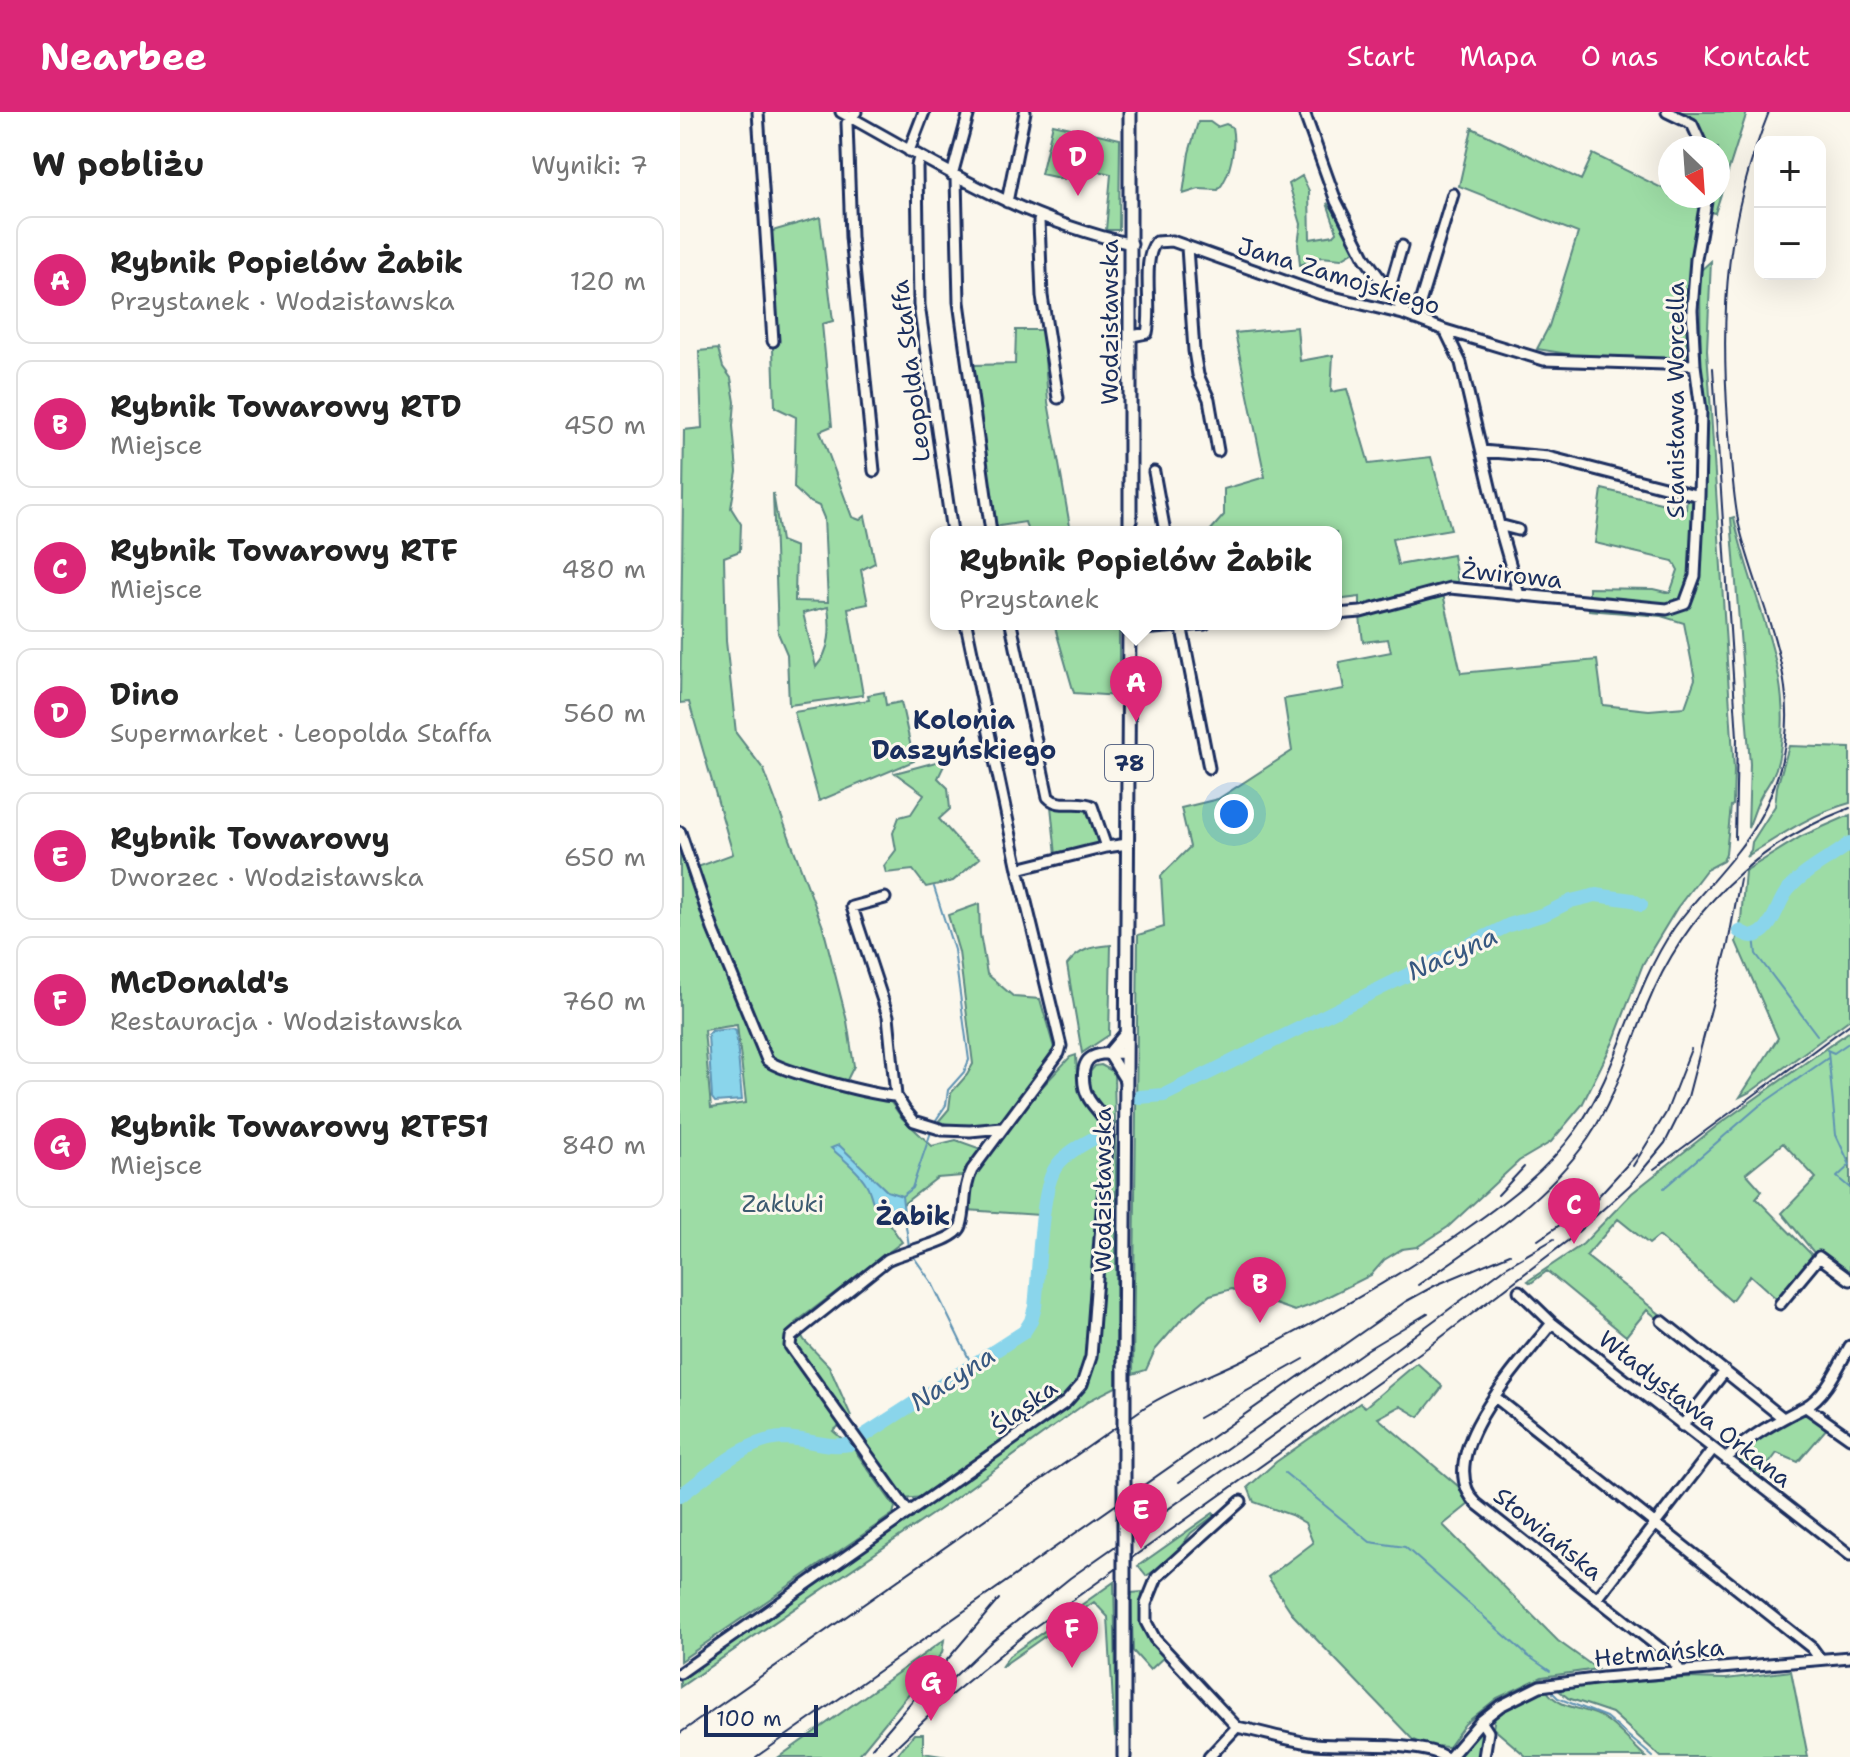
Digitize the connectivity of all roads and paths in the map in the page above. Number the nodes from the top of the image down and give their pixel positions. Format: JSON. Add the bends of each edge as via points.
{"nodes":[{"id":1,"x":758,"y":112,"type":"edge"},
{"id":2,"x":841,"y":112,"type":"edge"},
{"id":3,"x":924,"y":112,"type":"edge"},
{"id":4,"x":969,"y":112,"type":"edge"},
{"id":5,"x":1025,"y":112,"type":"edge"},
{"id":6,"x":1130,"y":112,"type":"edge"},
{"id":7,"x":1304,"y":112,"type":"edge"},
{"id":8,"x":1667,"y":112,"type":"edge"},
{"id":9,"x":853,"y":115,"type":"edge"},
{"id":10,"x":1698,"y":136,"type":"edge"},
{"id":11,"x":909,"y":151,"type":"junction"},
{"id":12,"x":919,"y":157,"type":"junction"},
{"id":13,"x":956,"y":178,"type":"junction"},
{"id":14,"x":1453,"y":194,"type":"dead end"},
{"id":15,"x":1007,"y":202,"type":"junction"},
{"id":16,"x":1705,"y":208,"type":"edge"},
{"id":17,"x":1039,"y":221,"type":"junction"},
{"id":18,"x":1077,"y":230,"type":"junction"},
{"id":19,"x":1132,"y":244,"type":"junction"},
{"id":20,"x":1402,"y":246,"type":"dead end"},
{"id":21,"x":1187,"y":247,"type":"junction"},
{"id":22,"x":1389,"y":291,"type":"junction"},
{"id":23,"x":1411,"y":317,"type":"junction"},
{"id":24,"x":1445,"y":330,"type":"junction"},
{"id":25,"x":1132,"y":336,"type":"junction"},
{"id":26,"x":773,"y":341,"type":"dead end"},
{"id":27,"x":1695,"y":365,"type":"junction"},
{"id":28,"x":1058,"y":398,"type":"dead end"},
{"id":29,"x":1218,"y":451,"type":"dead end"},
{"id":30,"x":1482,"y":451,"type":"junction"},
{"id":31,"x":874,"y":471,"type":"dead end"},
{"id":32,"x":1154,"y":472,"type":"dead end"},
{"id":33,"x":1699,"y":496,"type":"junction"},
{"id":34,"x":1499,"y":525,"type":"junction"},
{"id":35,"x":951,"y":526,"type":"edge"},
{"id":36,"x":989,"y":526,"type":"edge"},
{"id":37,"x":1130,"y":526,"type":"edge"},
{"id":38,"x":1164,"y":526,"type":"edge"},
{"id":39,"x":1518,"y":530,"type":"dead end"},
{"id":40,"x":1519,"y":595,"type":"junction"},
{"id":41,"x":1685,"y":603,"type":"joint"},
{"id":42,"x":1342,"y":614,"type":"edge"},
{"id":43,"x":967,"y":630,"type":"edge"},
{"id":44,"x":1012,"y":630,"type":"edge"},
{"id":45,"x":1129,"y":630,"type":"edge"},
{"id":46,"x":1182,"y":630,"type":"edge"},
{"id":47,"x":1209,"y":768,"type":"dead end"},
{"id":48,"x":680,"y":832,"type":"edge"},
{"id":49,"x":1128,"y":844,"type":"junction"},
{"id":50,"x":1106,"y":847,"type":"junction"},
{"id":51,"x":1018,"y":869,"type":"junction"},
{"id":52,"x":885,"y":898,"type":"dead end"},
{"id":53,"x":1125,"y":1035,"type":"junction"},
{"id":54,"x":1125,"y":1053,"type":"junction"},
{"id":55,"x":1109,"y":1054,"type":"junction"},
{"id":56,"x":1125,"y":1080,"type":"junction"},
{"id":57,"x":896,"y":1096,"type":"junction"},
{"id":58,"x":1002,"y":1128,"type":"junction"},
{"id":59,"x":970,"y":1131,"type":"junction"},
{"id":60,"x":988,"y":1146,"type":"junction"},
{"id":61,"x":1850,"y":1280,"type":"edge"},
{"id":62,"x":1519,"y":1291,"type":"dead end"},
{"id":63,"x":1780,"y":1304,"type":"dead end"},
{"id":64,"x":1662,"y":1321,"type":"dead end"},
{"id":65,"x":1552,"y":1323,"type":"junction"},
{"id":66,"x":1850,"y":1346,"type":"edge"},
{"id":67,"x":1725,"y":1371,"type":"junction"},
{"id":68,"x":1495,"y":1397,"type":"junction"},
{"id":69,"x":1806,"y":1407,"type":"junction"},
{"id":70,"x":1783,"y":1418,"type":"junction"},
{"id":71,"x":1682,"y":1426,"type":"junction"},
{"id":72,"x":1850,"y":1438,"type":"edge"},
{"id":73,"x":1713,"y":1449,"type":"junction"},
{"id":74,"x":1726,"y":1459,"type":"junction"},
{"id":75,"x":1241,"y":1501,"type":"dead end"},
{"id":76,"x":909,"y":1513,"type":"junction"},
{"id":77,"x":1655,"y":1524,"type":"junction"},
{"id":78,"x":1850,"y":1555,"type":"edge"},
{"id":79,"x":1597,"y":1599,"type":"junction"},
{"id":80,"x":1850,"y":1657,"type":"edge"},
{"id":81,"x":1820,"y":1659,"type":"junction"},
{"id":82,"x":1680,"y":1671,"type":"junction"},
{"id":83,"x":680,"y":1673,"type":"edge"},
{"id":84,"x":1481,"y":1721,"type":"junction"},
{"id":85,"x":1237,"y":1727,"type":"junction"},
{"id":86,"x":1124,"y":1757,"type":"edge"},
{"id":87,"x":1209,"y":1757,"type":"edge"},
{"id":88,"x":1448,"y":1757,"type":"edge"},
{"id":89,"x":1484,"y":1757,"type":"edge"}],
"edges":[{"from":1,"to":26,"type":"street"},
{"from":2,"to":9,"type":"street"},
{"from":3,"to":11,"type":"street"},
{"from":4,"to":13,"type":"street"},
{"from":5,"to":15,"type":"street"},
{"from":6,"to":19,"type":"main road","name":"Wodzisławska"},
{"from":7,"to":22,"type":"street","via":[[1336,201]]},
{"from":8,"to":10,"type":"street","via":[[1692,124]]},
{"from":9,"to":11,"type":"street"},
{"from":9,"to":31,"type":"street","name":"Leopolda Staffa","via":[[847,123],[851,237]]},
{"from":11,"to":12,"type":"street"},
{"from":12,"to":13,"type":"street"},
{"from":12,"to":35,"type":"street","name":"Leopolda Staffa","via":[[919,305]]},
{"from":13,"to":15,"type":"street"},
{"from":13,"to":17,"type":"street"},
{"from":13,"to":36,"type":"street","via":[[959,302]]},
{"from":14,"to":23,"type":"street"},
{"from":15,"to":18,"type":"street"},
{"from":16,"to":27,"type":"street","name":"Stanisława Worcella","via":[[1692,310]]},
{"from":17,"to":18,"type":"street"},
{"from":17,"to":28,"type":"street","via":[[1042,296]]},
{"from":18,"to":19,"type":"street"},
{"from":19,"to":25,"type":"main road","name":"Wodzisławska"},
{"from":20,"to":22,"type":"street"},
{"from":21,"to":23,"type":"street","name":"Jana Zamojskiego","via":[[1321,294]]},
{"from":21,"to":25,"type":"street","name":"Jana Zamojskiego","via":[[1163,240],[1152,248],[1151,318],[1147,333]]},
{"from":21,"to":29,"type":"street","via":[[1196,363]]},
{"from":22,"to":23,"type":"street"},
{"from":23,"to":24,"type":"street","name":"Jana Zamojskiego"},
{"from":24,"to":27,"type":"street","via":[[1544,360]]},
{"from":24,"to":30,"type":"street","name":"Jana Zamojskiego","via":[[1461,363]]},
{"from":25,"to":37,"type":"main road","name":"Wodzisławska"},
{"from":27,"to":33,"type":"street","name":"Stanisława Worcella","via":[[1701,410]]},
{"from":30,"to":33,"type":"street","via":[[1548,457]]},
{"from":30,"to":34,"type":"street","name":"Jana Zamojskiego"},
{"from":32,"to":38,"type":"street"},
{"from":33,"to":41,"type":"street","name":"Stanisława Worcella","via":[[1695,576]]},
{"from":34,"to":39,"type":"street"},
{"from":34,"to":40,"type":"street","name":"Jana Zamojskiego"},
{"from":40,"to":41,"type":"street","name":"Żwirowa","via":[[1667,609]]},
{"from":40,"to":42,"type":"street","name":"Żwirowa","via":[[1450,588]]},
{"from":43,"to":51,"type":"street"},
{"from":44,"to":50,"type":"street","via":[[1048,797],[1052,802],[1092,806]]},
{"from":45,"to":49,"type":"main road","name":"Wodzisławska","number":"78"},
{"from":46,"to":47,"type":"street"},
{"from":48,"to":57,"type":"street","via":[[767,1060],[794,1073]]},
{"from":49,"to":50,"type":"street"},
{"from":49,"to":53,"type":"main road","name":"Wodzisławska","number":"78"},
{"from":50,"to":51,"type":"street"},
{"from":51,"to":58,"type":"street","via":[[1061,1046]]},
{"from":52,"to":57,"type":"street","via":[[852,907],[888,1016]]},
{"from":53,"to":54,"type":"main road","name":"Wodzisławska","number":"78"},
{"from":53,"to":55,"type":"main road"},
{"from":54,"to":55,"type":"street"},
{"from":54,"to":56,"type":"main road","name":"Wodzisławska","number":"78"},
{"from":55,"to":56,"type":"street"},
{"from":55,"to":76,"type":"street","name":"Śląska","via":[[1090,1058],[1084,1073],[1087,1094],[1108,1131],[1091,1357],[1085,1378],[1066,1402]]},
{"from":56,"to":86,"type":"main road","name":"Wodzisławska","number":"78","bridge":true},
{"from":57,"to":59,"type":"street","via":[[914,1121]]},
{"from":58,"to":59,"type":"street"},
{"from":58,"to":60,"type":"street"},
{"from":59,"to":60,"type":"street"},
{"from":60,"to":76,"type":"street","via":[[964,1185],[958,1232],[900,1253],[791,1337],[790,1346]]},
{"from":61,"to":63,"type":"street","via":[[1819,1257]]},
{"from":62,"to":65,"type":"street","name":"Władysława Orkana"},
{"from":64,"to":67,"type":"street"},
{"from":65,"to":68,"type":"street","name":"Słowiańska"},
{"from":65,"to":71,"type":"street","name":"Władysława Orkana"},
{"from":66,"to":69,"type":"street","via":[[1824,1389]]},
{"from":67,"to":70,"type":"street"},
{"from":67,"to":71,"type":"street"},
{"from":68,"to":77,"type":"street"},
{"from":68,"to":79,"type":"street","name":"Słowiańska","via":[[1467,1451],[1463,1476],[1469,1495]]},
{"from":69,"to":70,"type":"street"},
{"from":69,"to":72,"type":"street"},
{"from":70,"to":74,"type":"street"},
{"from":71,"to":73,"type":"street","name":"Władysława Orkana"},
{"from":73,"to":74,"type":"street","name":"Władysława Orkana"},
{"from":73,"to":77,"type":"street"},
{"from":74,"to":78,"type":"street","name":"Władysława Orkana"},
{"from":75,"to":85,"type":"street","via":[[1157,1577],[1146,1613],[1155,1639]]},
{"from":76,"to":83,"type":"street","name":"Śląska"},
{"from":77,"to":79,"type":"street"},
{"from":77,"to":81,"type":"street"},
{"from":79,"to":82,"type":"street","name":"Słowiańska","via":[[1671,1657]]},
{"from":80,"to":81,"type":"street","name":"Hetmańska"},
{"from":81,"to":82,"type":"street","name":"Hetmańska"},
{"from":82,"to":84,"type":"street","name":"Hetmańska","via":[[1540,1686]]},
{"from":84,"to":88,"type":"street","name":"Hetmańska"},
{"from":84,"to":89,"type":"street","via":[[1488,1732]]},
{"from":85,"to":87,"type":"street"},
{"from":85,"to":88,"type":"street","via":[[1316,1744],[1415,1749]]}]}
